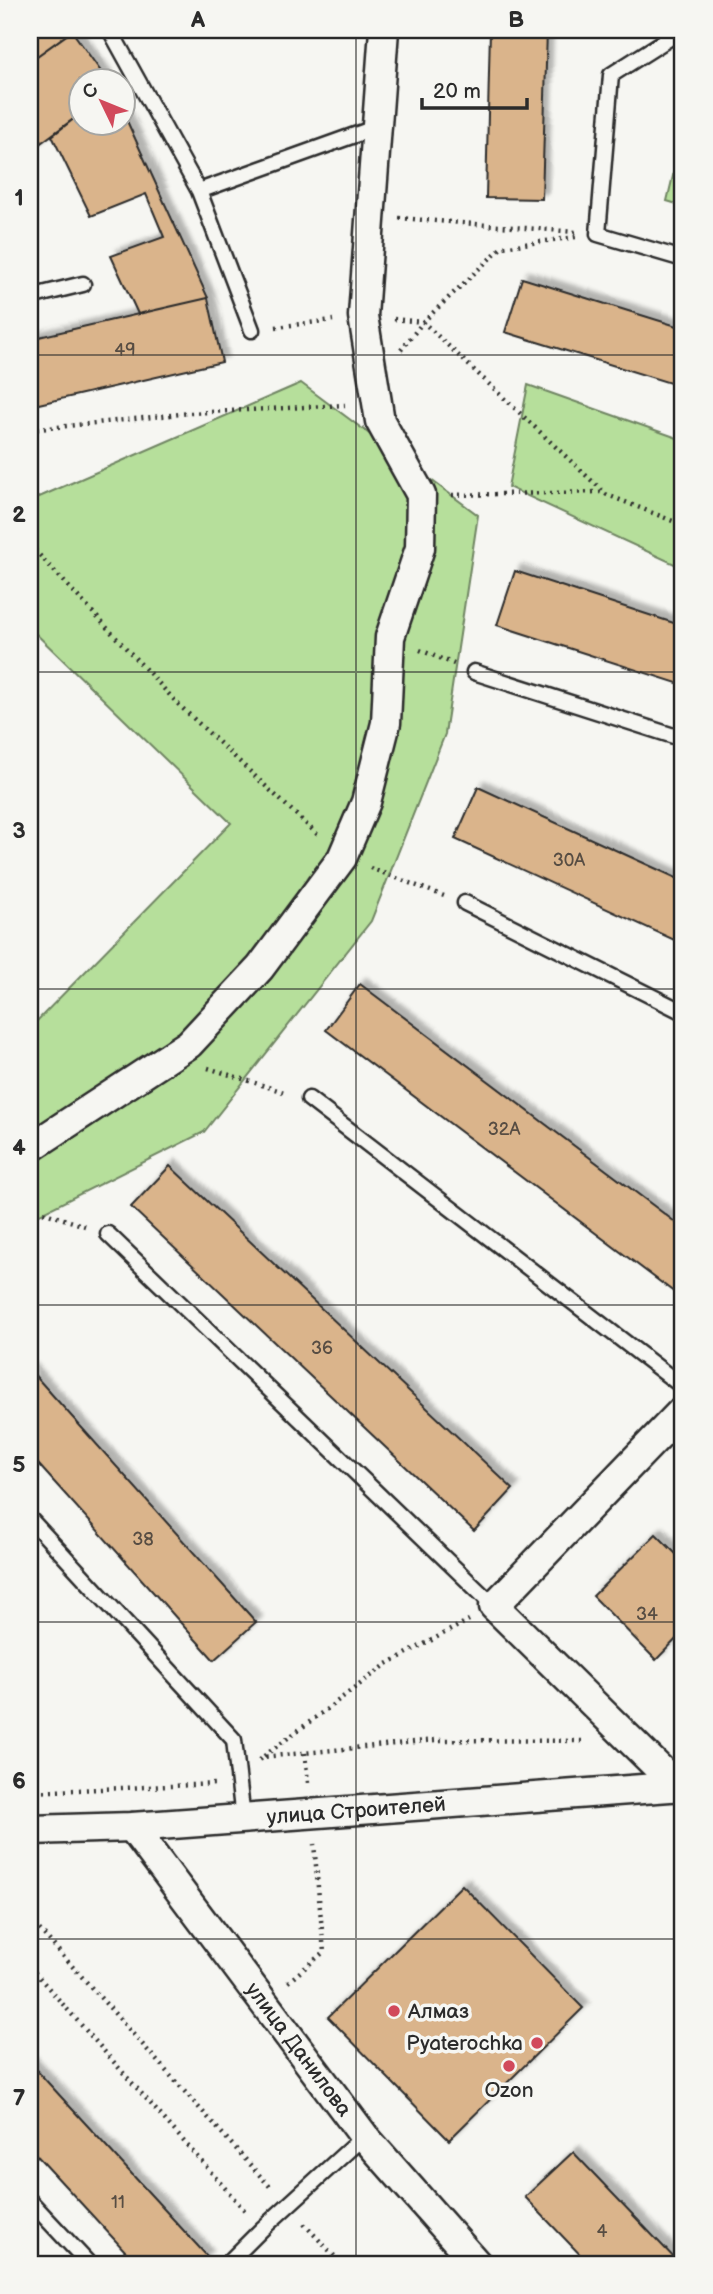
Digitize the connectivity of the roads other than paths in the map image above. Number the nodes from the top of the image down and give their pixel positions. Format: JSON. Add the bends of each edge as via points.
{"nodes":[{"id":1,"x":110,"y":30,"type":"edge"},
{"id":2,"x":384,"y":30,"type":"edge"},
{"id":3,"x":682,"y":30,"type":"edge"},
{"id":4,"x":377,"y":127,"type":"junction"},
{"id":5,"x":199,"y":191,"type":"junction"},
{"id":6,"x":683,"y":259,"type":"edge"},
{"id":7,"x":83,"y":284,"type":"dead end"},
{"id":8,"x":30,"y":297,"type":"edge"},
{"id":9,"x":253,"y":330,"type":"road end"},
{"id":10,"x":474,"y":672,"type":"road end"},
{"id":11,"x":683,"y":739,"type":"edge"},
{"id":12,"x":465,"y":903,"type":"road end"},
{"id":13,"x":683,"y":1012,"type":"edge"},
{"id":14,"x":309,"y":1100,"type":"road end"},
{"id":15,"x":30,"y":1148,"type":"edge"},
{"id":16,"x":108,"y":1234,"type":"road end"},
{"id":17,"x":683,"y":1387,"type":"edge"},
{"id":18,"x":683,"y":1410,"type":"edge"},
{"id":19,"x":30,"y":1519,"type":"edge"},
{"id":20,"x":494,"y":1606,"type":"junction"},
{"id":21,"x":680,"y":1786,"type":"edge"},
{"id":22,"x":243,"y":1819,"type":"junction"},
{"id":23,"x":132,"y":1827,"type":"junction"},
{"id":24,"x":30,"y":1830,"type":"edge"},
{"id":25,"x":364,"y":2136,"type":"junction"},
{"id":26,"x":30,"y":2201,"type":"edge"},
{"id":27,"x":89,"y":2264,"type":"edge"},
{"id":28,"x":227,"y":2264,"type":"edge"},
{"id":29,"x":477,"y":2264,"type":"edge"}],
"edges":[{"from":1,"to":5,"type":"lane"},
{"from":2,"to":4,"type":"street"},
{"from":3,"to":6,"type":"lane","via":[[611,75],[597,234]]},
{"from":4,"to":5,"type":"lane"},
{"from":4,"to":15,"type":"street","via":[[363,316],[380,421],[421,495],[420,548],[390,637],[386,723],[366,802],[342,858],[260,968],[189,1044]]},
{"from":5,"to":9,"type":"lane"},
{"from":7,"to":8,"type":"lane"},
{"from":10,"to":11,"type":"lane"},
{"from":12,"to":13,"type":"lane"},
{"from":14,"to":17,"type":"lane"},
{"from":16,"to":20,"type":"lane"},
{"from":18,"to":20,"type":"street"},
{"from":19,"to":22,"type":"lane","via":[[234,1740]]},
{"from":20,"to":21,"type":"street"},
{"from":21,"to":22,"type":"street","name":"улица Строителей"},
{"from":22,"to":23,"type":"street","name":"улица Строителей"},
{"from":23,"to":24,"type":"street","name":"улица Строителей"},
{"from":23,"to":25,"type":"street","name":"улица Данилова"},
{"from":25,"to":28,"type":"lane"},
{"from":25,"to":29,"type":"street","name":"улица Данилова"},
{"from":26,"to":27,"type":"lane"}]}
